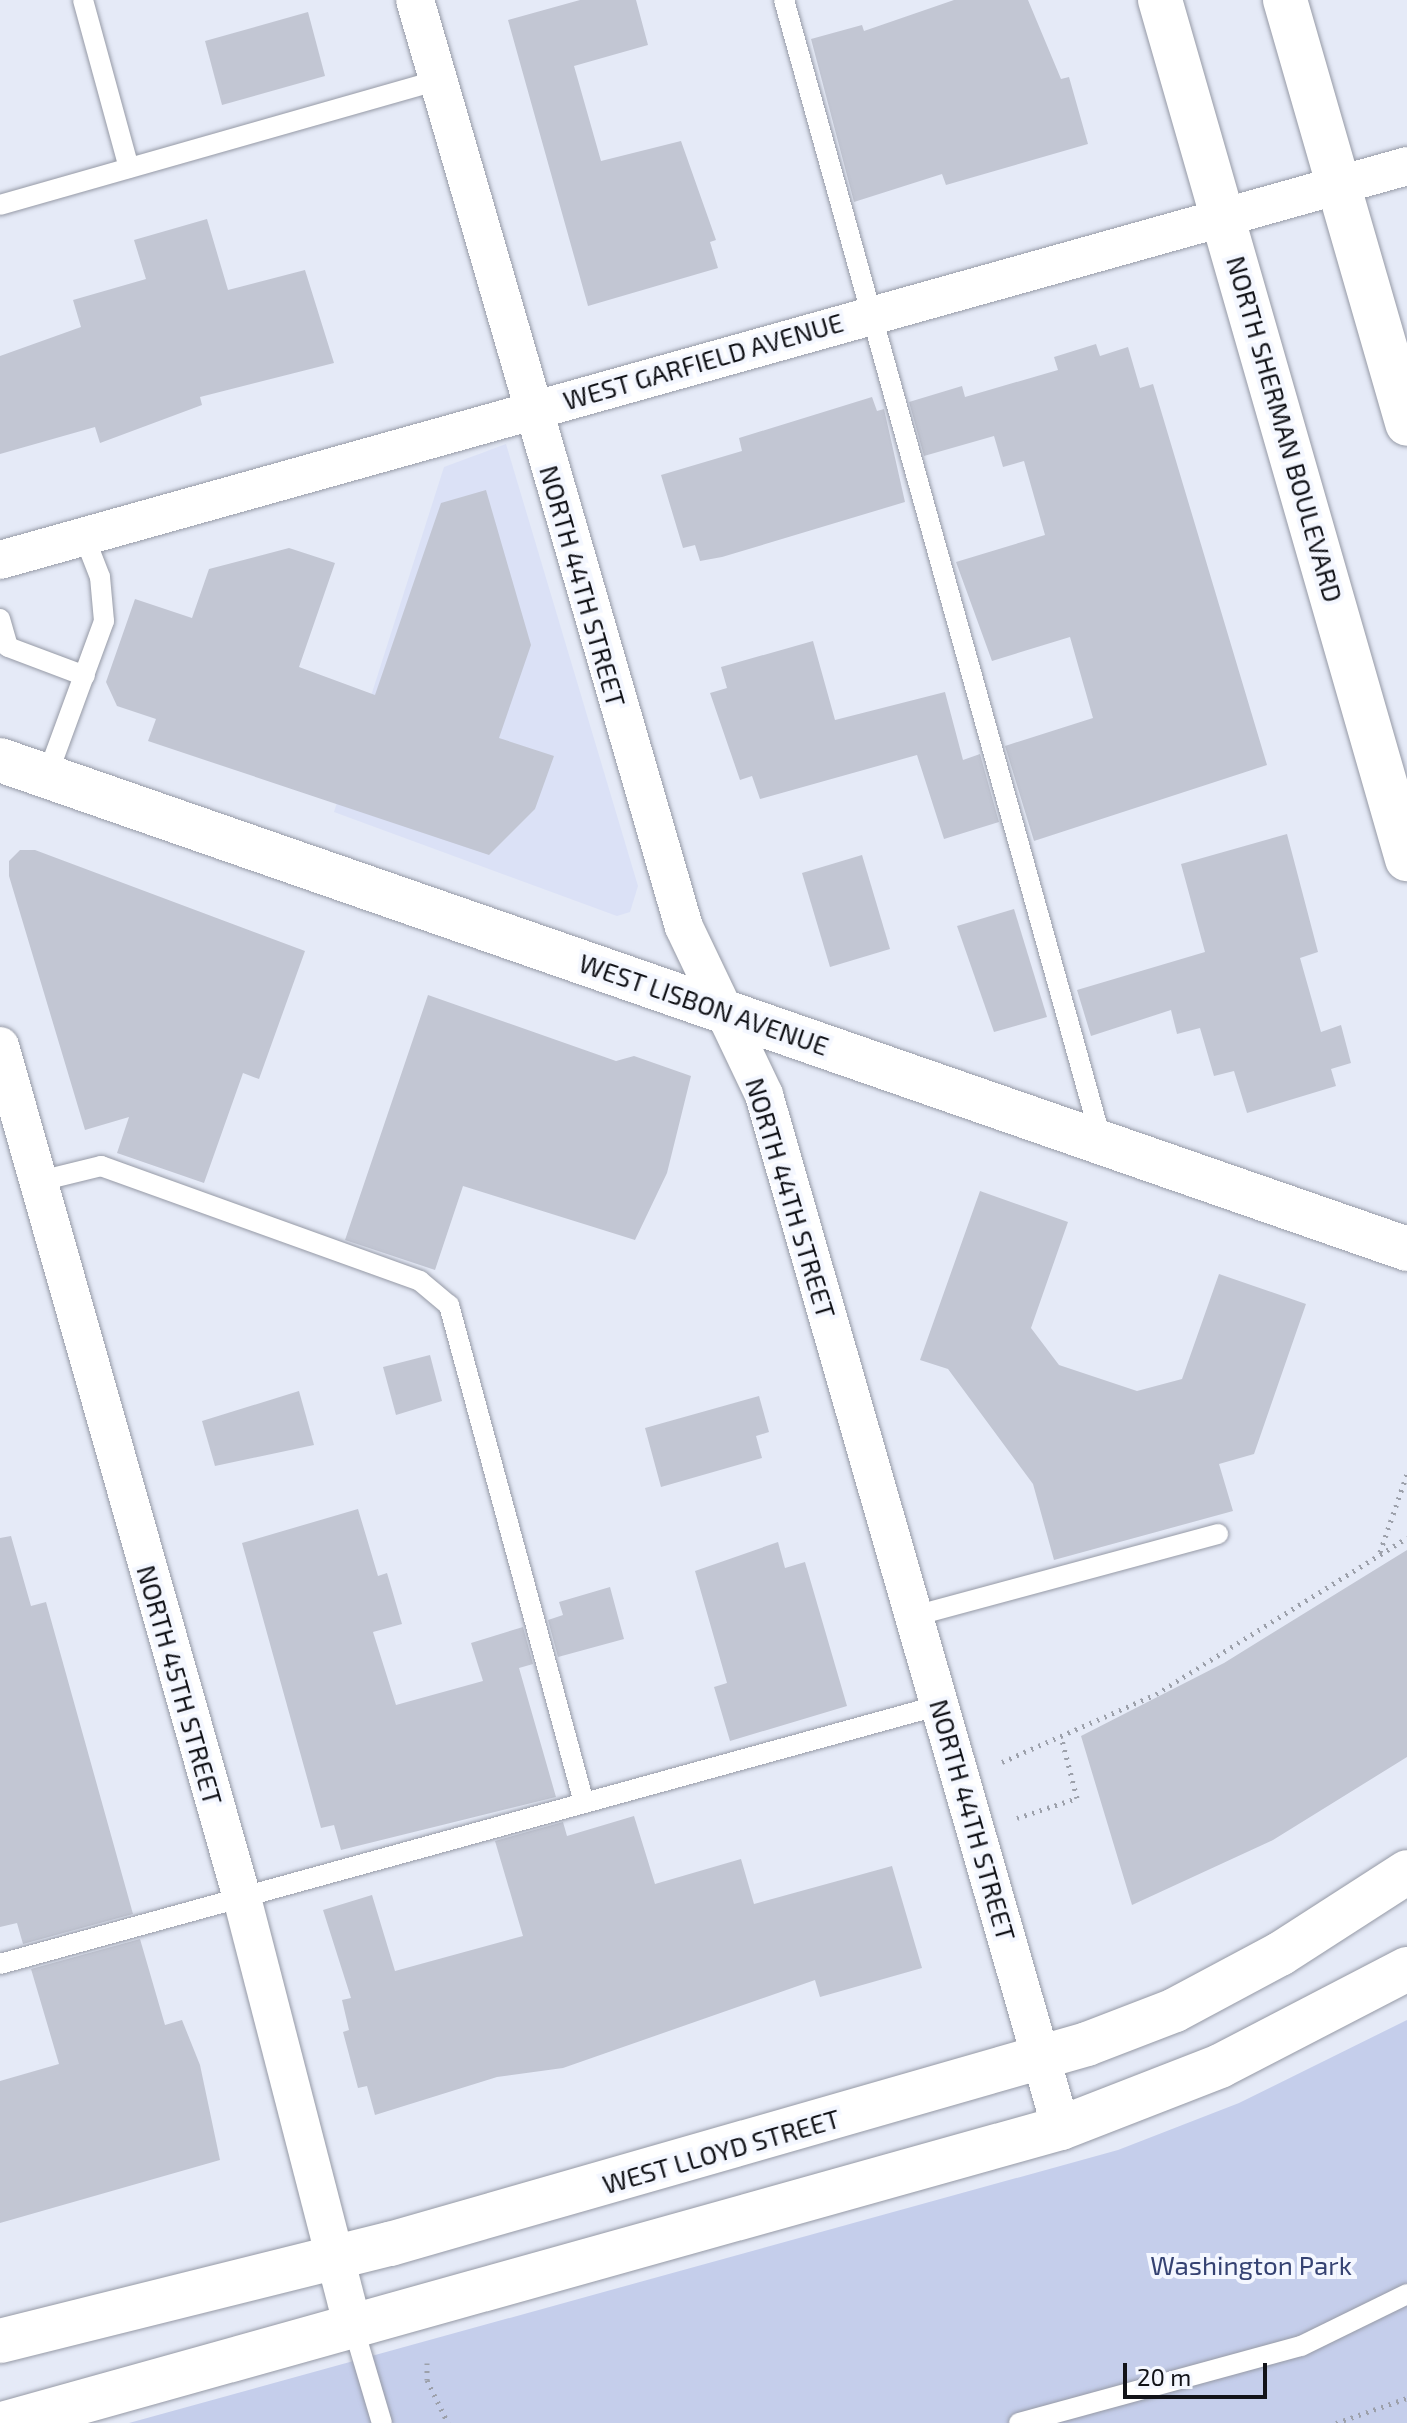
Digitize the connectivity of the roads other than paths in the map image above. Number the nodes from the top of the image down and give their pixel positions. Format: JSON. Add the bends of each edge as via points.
{"nodes":[{"id":1,"x":83,"y":0,"type":"edge"},
{"id":2,"x":415,"y":0,"type":"edge"},
{"id":3,"x":784,"y":0,"type":"edge"},
{"id":4,"x":1160,"y":0,"type":"edge"},
{"id":5,"x":1285,"y":0,"type":"edge"},
{"id":6,"x":438,"y":80,"type":"junction"},
{"id":7,"x":1407,"y":166,"type":"edge"},
{"id":8,"x":129,"y":168,"type":"junction"},
{"id":9,"x":1335,"y":184,"type":"junction"},
{"id":10,"x":0,"y":205,"type":"edge"},
{"id":11,"x":1222,"y":213,"type":"junction"},
{"id":12,"x":873,"y":313,"type":"junction"},
{"id":13,"x":531,"y":409,"type":"junction"},
{"id":14,"x":1407,"y":424,"type":"edge"},
{"id":15,"x":84,"y":536,"type":"junction"},
{"id":16,"x":0,"y":560,"type":"edge"},
{"id":17,"x":0,"y":619,"type":"edge"},
{"id":18,"x":85,"y":676,"type":"junction"},
{"id":19,"x":0,"y":760,"type":"edge"},
{"id":20,"x":47,"y":776,"type":"junction"},
{"id":21,"x":1407,"y":859,"type":"edge"},
{"id":22,"x":724,"y":1012,"type":"junction"},
{"id":23,"x":0,"y":1046,"type":"edge"},
{"id":24,"x":1102,"y":1143,"type":"junction"},
{"id":25,"x":40,"y":1181,"type":"junction"},
{"id":26,"x":1407,"y":1249,"type":"edge"},
{"id":27,"x":1218,"y":1534,"type":"dead end"},
{"id":28,"x":914,"y":1616,"type":"junction"},
{"id":29,"x":940,"y":1705,"type":"junction"},
{"id":30,"x":584,"y":1803,"type":"junction"},
{"id":31,"x":1407,"y":1872,"type":"edge"},
{"id":32,"x":242,"y":1898,"type":"junction"},
{"id":33,"x":0,"y":1964,"type":"edge"},
{"id":34,"x":1407,"y":1969,"type":"edge"},
{"id":35,"x":1041,"y":2058,"type":"junction"},
{"id":36,"x":1061,"y":2128,"type":"junction"},
{"id":37,"x":334,"y":2259,"type":"junction"},
{"id":38,"x":1407,"y":2294,"type":"edge"},
{"id":39,"x":353,"y":2326,"type":"junction"},
{"id":40,"x":0,"y":2341,"type":"edge"},
{"id":41,"x":6,"y":2423,"type":"edge"},
{"id":42,"x":382,"y":2423,"type":"edge"},
{"id":43,"x":1019,"y":2423,"type":"edge"}],
"edges":[{"from":1,"to":8,"type":"lane"},
{"from":2,"to":6,"type":"street","name":"NORTH 44TH STREET"},
{"from":3,"to":12,"type":"lane"},
{"from":4,"to":11,"type":"street","name":"NORTH SHERMAN BOULEVARD"},
{"from":5,"to":9,"type":"street"},
{"from":6,"to":8,"type":"lane"},
{"from":6,"to":13,"type":"street","name":"NORTH 44TH STREET"},
{"from":7,"to":9,"type":"street","name":"WEST GARFIELD AVENUE"},
{"from":8,"to":10,"type":"lane"},
{"from":9,"to":11,"type":"street","name":"WEST GARFIELD AVENUE"},
{"from":9,"to":14,"type":"street"},
{"from":11,"to":12,"type":"street","name":"WEST GARFIELD AVENUE"},
{"from":11,"to":21,"type":"street","name":"NORTH SHERMAN BOULEVARD"},
{"from":12,"to":13,"type":"street","name":"WEST GARFIELD AVENUE"},
{"from":12,"to":24,"type":"lane"},
{"from":13,"to":15,"type":"street","name":"WEST GARFIELD AVENUE"},
{"from":13,"to":22,"type":"street","name":"NORTH 44TH STREET","via":[[684,927]]},
{"from":15,"to":16,"type":"street","name":"WEST GARFIELD AVENUE"},
{"from":15,"to":18,"type":"lane","via":[[100,577],[104,621]]},
{"from":17,"to":18,"type":"lane","via":[[8,647]]},
{"from":18,"to":20,"type":"lane"},
{"from":19,"to":20,"type":"street","name":"WEST LISBON AVENUE"},
{"from":20,"to":22,"type":"street","name":"WEST LISBON AVENUE"},
{"from":22,"to":24,"type":"street","name":"WEST LISBON AVENUE"},
{"from":22,"to":28,"type":"street","name":"NORTH 44TH STREET","via":[[764,1095]]},
{"from":23,"to":25,"type":"street","name":"NORTH 45TH STREET"},
{"from":24,"to":26,"type":"street","name":"WEST LISBON AVENUE"},
{"from":25,"to":30,"type":"lane","via":[[101,1166],[420,1281],[449,1305]]},
{"from":25,"to":32,"type":"street","name":"NORTH 45TH STREET"},
{"from":27,"to":28,"type":"lane"},
{"from":28,"to":29,"type":"street","name":"NORTH 44TH STREET"},
{"from":29,"to":30,"type":"lane"},
{"from":29,"to":35,"type":"street","name":"NORTH 44TH STREET"},
{"from":30,"to":32,"type":"lane"},
{"from":31,"to":35,"type":"street","name":"WEST LLOYD STREET","via":[[1175,2010]]},
{"from":32,"to":33,"type":"lane"},
{"from":32,"to":37,"type":"street","name":"NORTH 45TH STREET"},
{"from":34,"to":36,"type":"street","via":[[1220,2066]]},
{"from":35,"to":36,"type":"street","name":"NORTH 44TH STREET"},
{"from":35,"to":37,"type":"street","name":"WEST LLOYD STREET"},
{"from":36,"to":39,"type":"street"},
{"from":37,"to":39,"type":"street","name":"NORTH 45TH STREET"},
{"from":37,"to":40,"type":"street","name":"WEST LLOYD STREET"},
{"from":38,"to":43,"type":"lane","via":[[1301,2346]]},
{"from":39,"to":41,"type":"street"},
{"from":39,"to":42,"type":"lane"}]}
